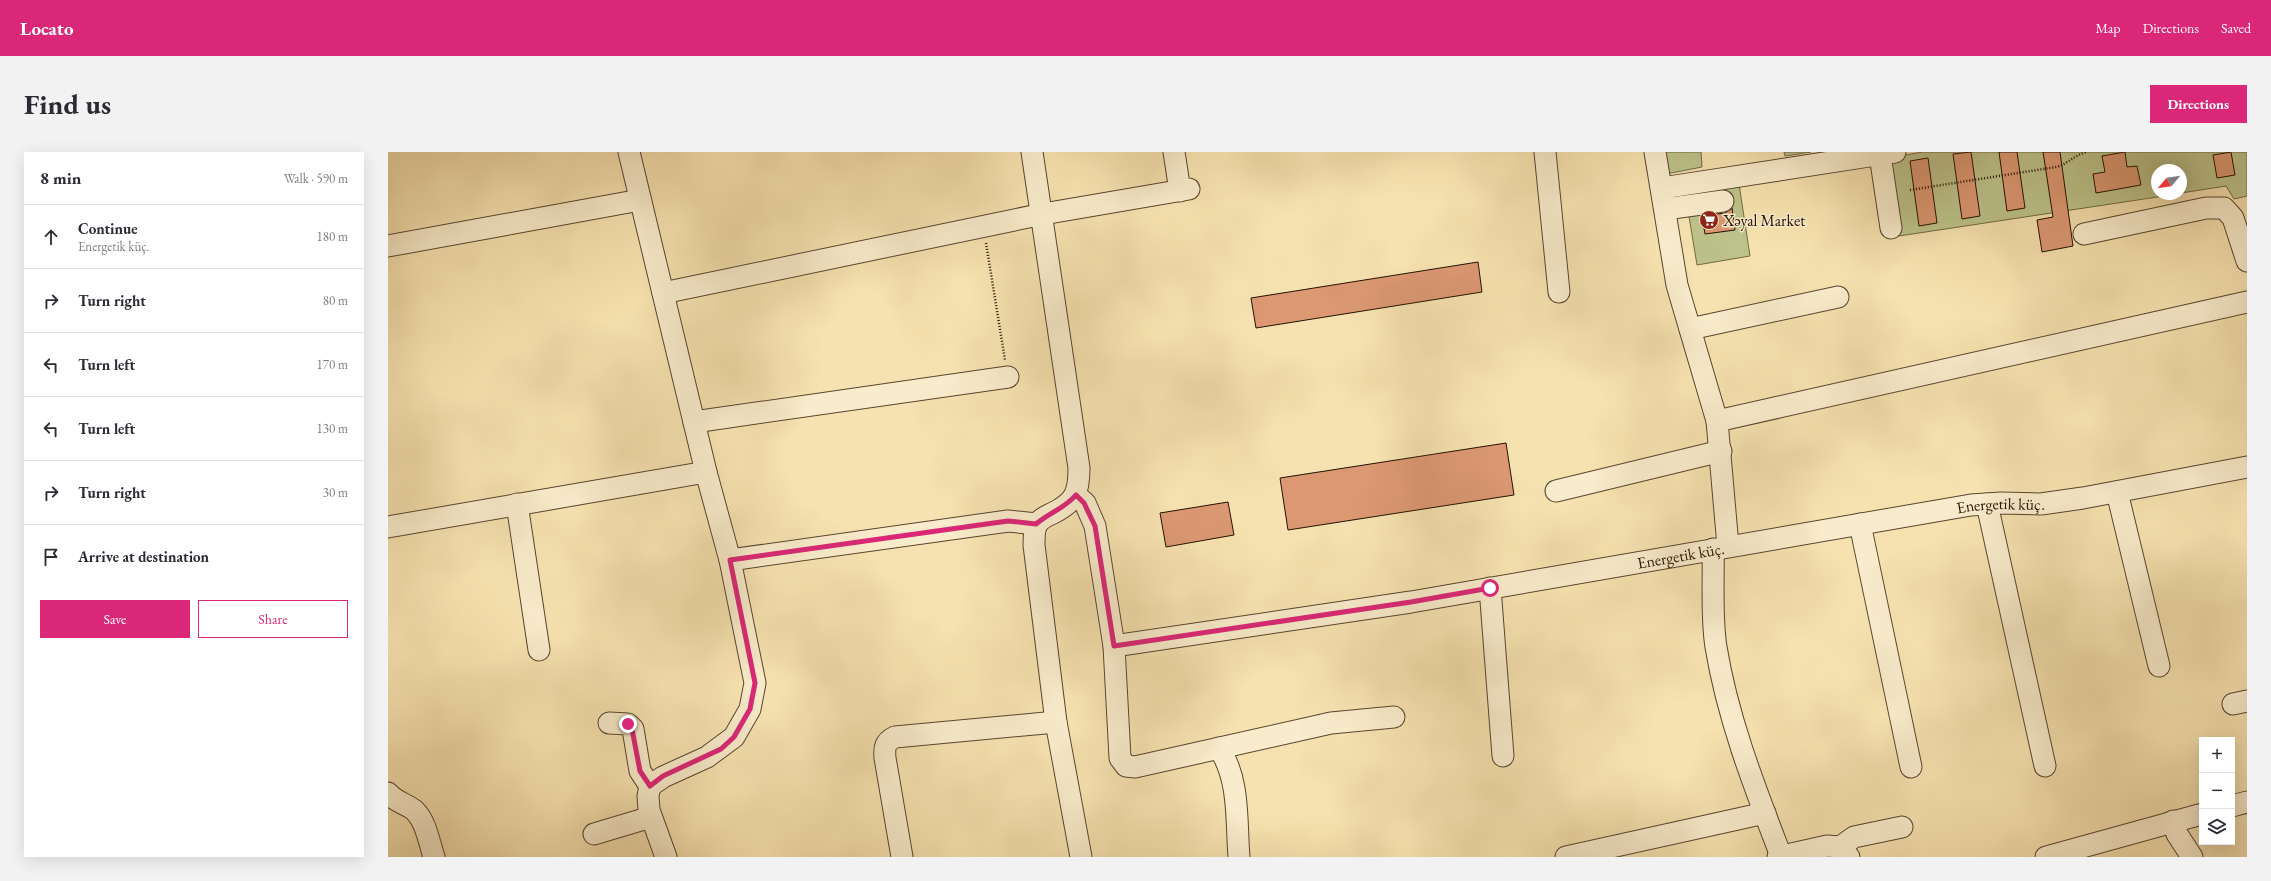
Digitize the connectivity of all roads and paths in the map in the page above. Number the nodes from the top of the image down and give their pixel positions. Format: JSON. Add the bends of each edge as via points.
{"nodes":[{"id":1,"x":629,"y":152,"type":"edge"},
{"id":2,"x":1032,"y":152,"type":"edge"},
{"id":3,"x":1174,"y":152,"type":"edge"},
{"id":4,"x":1545,"y":152,"type":"edge"},
{"id":5,"x":1655,"y":152,"type":"edge"},
{"id":6,"x":2087,"y":152,"type":"edge"},
{"id":7,"x":1888,"y":153,"type":"edge"},
{"id":8,"x":1662,"y":188,"type":"junction"},
{"id":9,"x":1910,"y":190,"type":"dead end"},
{"id":10,"x":640,"y":200,"type":"junction"},
{"id":11,"x":1723,"y":201,"type":"dead end"},
{"id":12,"x":1665,"y":209,"type":"junction"},
{"id":13,"x":1043,"y":214,"type":"junction"},
{"id":14,"x":984,"y":226,"type":"junction"},
{"id":15,"x":1891,"y":228,"type":"dead end"},
{"id":16,"x":2084,"y":234,"type":"dead end"},
{"id":17,"x":388,"y":246,"type":"edge"},
{"id":18,"x":2247,"y":261,"type":"edge"},
{"id":19,"x":1559,"y":292,"type":"dead end"},
{"id":20,"x":664,"y":293,"type":"junction"},
{"id":21,"x":1838,"y":297,"type":"dead end"},
{"id":22,"x":2247,"y":302,"type":"edge"},
{"id":23,"x":1690,"y":330,"type":"junction"},
{"id":24,"x":1008,"y":377,"type":"joint"},
{"id":25,"x":1717,"y":421,"type":"junction"},
{"id":26,"x":694,"y":422,"type":"junction"},
{"id":27,"x":1721,"y":451,"type":"junction"},
{"id":28,"x":2247,"y":467,"type":"edge"},
{"id":29,"x":706,"y":472,"type":"junction"},
{"id":30,"x":1556,"y":491,"type":"dead end"},
{"id":31,"x":2117,"y":492,"type":"junction"},
{"id":32,"x":1076,"y":495,"type":"junction"},
{"id":33,"x":517,"y":504,"type":"junction"},
{"id":34,"x":1987,"y":504,"type":"junction"},
{"id":35,"x":1036,"y":524,"type":"junction"},
{"id":36,"x":1860,"y":524,"type":"junction"},
{"id":37,"x":388,"y":527,"type":"edge"},
{"id":38,"x":1720,"y":548,"type":"junction"},
{"id":39,"x":730,"y":560,"type":"junction"},
{"id":40,"x":1490,"y":588,"type":"junction"},
{"id":41,"x":1114,"y":646,"type":"junction"},
{"id":42,"x":539,"y":650,"type":"dead end"},
{"id":43,"x":2159,"y":666,"type":"dead end"},
{"id":44,"x":1394,"y":717,"type":"dead end"},
{"id":45,"x":1056,"y":722,"type":"junction"},
{"id":46,"x":609,"y":723,"type":"dead end"},
{"id":47,"x":1219,"y":748,"type":"junction"},
{"id":48,"x":1503,"y":756,"type":"dead end"},
{"id":49,"x":2045,"y":766,"type":"dead end"},
{"id":50,"x":1911,"y":767,"type":"dead end"},
{"id":51,"x":650,"y":786,"type":"junction"},
{"id":52,"x":388,"y":793,"type":"edge"},
{"id":53,"x":2247,"y":802,"type":"edge"},
{"id":54,"x":2235,"y":805,"type":"edge"},
{"id":55,"x":1765,"y":813,"type":"junction"},
{"id":56,"x":2199,"y":815,"type":"edge"},
{"id":57,"x":651,"y":817,"type":"junction"},
{"id":58,"x":2173,"y":821,"type":"junction"},
{"id":59,"x":1902,"y":827,"type":"dead end"},
{"id":60,"x":594,"y":834,"type":"dead end"},
{"id":61,"x":1844,"y":852,"type":"edge"},
{"id":62,"x":434,"y":857,"type":"edge"},
{"id":63,"x":666,"y":857,"type":"edge"},
{"id":64,"x":902,"y":857,"type":"edge"},
{"id":65,"x":1081,"y":857,"type":"edge"},
{"id":66,"x":1239,"y":857,"type":"edge"},
{"id":67,"x":1566,"y":857,"type":"edge"},
{"id":68,"x":1779,"y":857,"type":"edge"},
{"id":69,"x":2046,"y":857,"type":"edge"},
{"id":70,"x":2192,"y":857,"type":"edge"}],
"edges":[{"from":1,"to":10,"type":"street"},
{"from":2,"to":13,"type":"street"},
{"from":3,"to":13,"type":"street","via":[[1184,190]]},
{"from":4,"to":19,"type":"street"},
{"from":5,"to":8,"type":"street"},
{"from":6,"to":9,"type":"path","via":[[2075,155],[2064,165],[2056,167]]},
{"from":7,"to":8,"type":"street"},
{"from":7,"to":15,"type":"street"},
{"from":8,"to":12,"type":"street"},
{"from":10,"to":17,"type":"street"},
{"from":10,"to":20,"type":"street"},
{"from":11,"to":12,"type":"street"},
{"from":12,"to":23,"type":"street","via":[[1677,285]]},
{"from":13,"to":14,"type":"street"},
{"from":13,"to":32,"type":"street","via":[[1079,468]]},
{"from":14,"to":20,"type":"street"},
{"from":14,"to":24,"type":"path"},
{"from":16,"to":18,"type":"street","via":[[2206,208],[2224,208],[2233,218]]},
{"from":20,"to":26,"type":"street"},
{"from":21,"to":23,"type":"street"},
{"from":22,"to":25,"type":"street"},
{"from":23,"to":25,"type":"street"},
{"from":24,"to":26,"type":"street"},
{"from":25,"to":27,"type":"street"},
{"from":26,"to":29,"type":"street"},
{"from":27,"to":30,"type":"street"},
{"from":27,"to":38,"type":"street"},
{"from":28,"to":31,"type":"street","name":"Energetik küç."},
{"from":29,"to":33,"type":"street"},
{"from":29,"to":39,"type":"street"},
{"from":31,"to":34,"type":"street","name":"Energetik küç.","via":[[2041,504]]},
{"from":31,"to":43,"type":"street"},
{"from":32,"to":35,"type":"street","via":[[1069,503]]},
{"from":32,"to":41,"type":"street","via":[[1084,503],[1095,526]]},
{"from":33,"to":37,"type":"street"},
{"from":33,"to":42,"type":"street"},
{"from":34,"to":36,"type":"street","name":"Energetik küç."},
{"from":34,"to":49,"type":"street"},
{"from":35,"to":39,"type":"street","via":[[1008,521]]},
{"from":35,"to":45,"type":"street","via":[[1034,545]]},
{"from":36,"to":38,"type":"street","name":"Energetik küç."},
{"from":36,"to":50,"type":"street"},
{"from":38,"to":40,"type":"street","name":"Energetik küç."},
{"from":38,"to":55,"type":"street","via":[[1716,645],[1738,740]]},
{"from":39,"to":51,"type":"street","via":[[755,683],[750,709],[734,737],[721,749],[663,776]]},
{"from":40,"to":41,"type":"street","name":"Energetik küç."},
{"from":40,"to":48,"type":"street"},
{"from":41,"to":47,"type":"street","via":[[1120,758],[1126,766],[1135,767]]},
{"from":44,"to":47,"type":"street","via":[[1331,724]]},
{"from":45,"to":64,"type":"street","via":[[895,737],[888,740],[884,747],[885,758]]},
{"from":45,"to":65,"type":"street"},
{"from":46,"to":51,"type":"street","via":[[628,724],[632,729],[640,771]]},
{"from":47,"to":66,"type":"street","via":[[1228,762],[1233,777]]},
{"from":51,"to":57,"type":"street","via":[[648,796]]},
{"from":52,"to":62,"type":"street","via":[[395,801],[414,810],[422,821]]},
{"from":53,"to":54,"type":"street"},
{"from":55,"to":67,"type":"street"},
{"from":55,"to":68,"type":"street"},
{"from":56,"to":58,"type":"street"},
{"from":57,"to":60,"type":"street"},
{"from":57,"to":63,"type":"street"},
{"from":58,"to":69,"type":"street"},
{"from":58,"to":70,"type":"street","via":[[2177,834]]},
{"from":59,"to":61,"type":"street","via":[[1846,840]]},
{"from":61,"to":68,"type":"street","via":[[1828,846]]}]}
